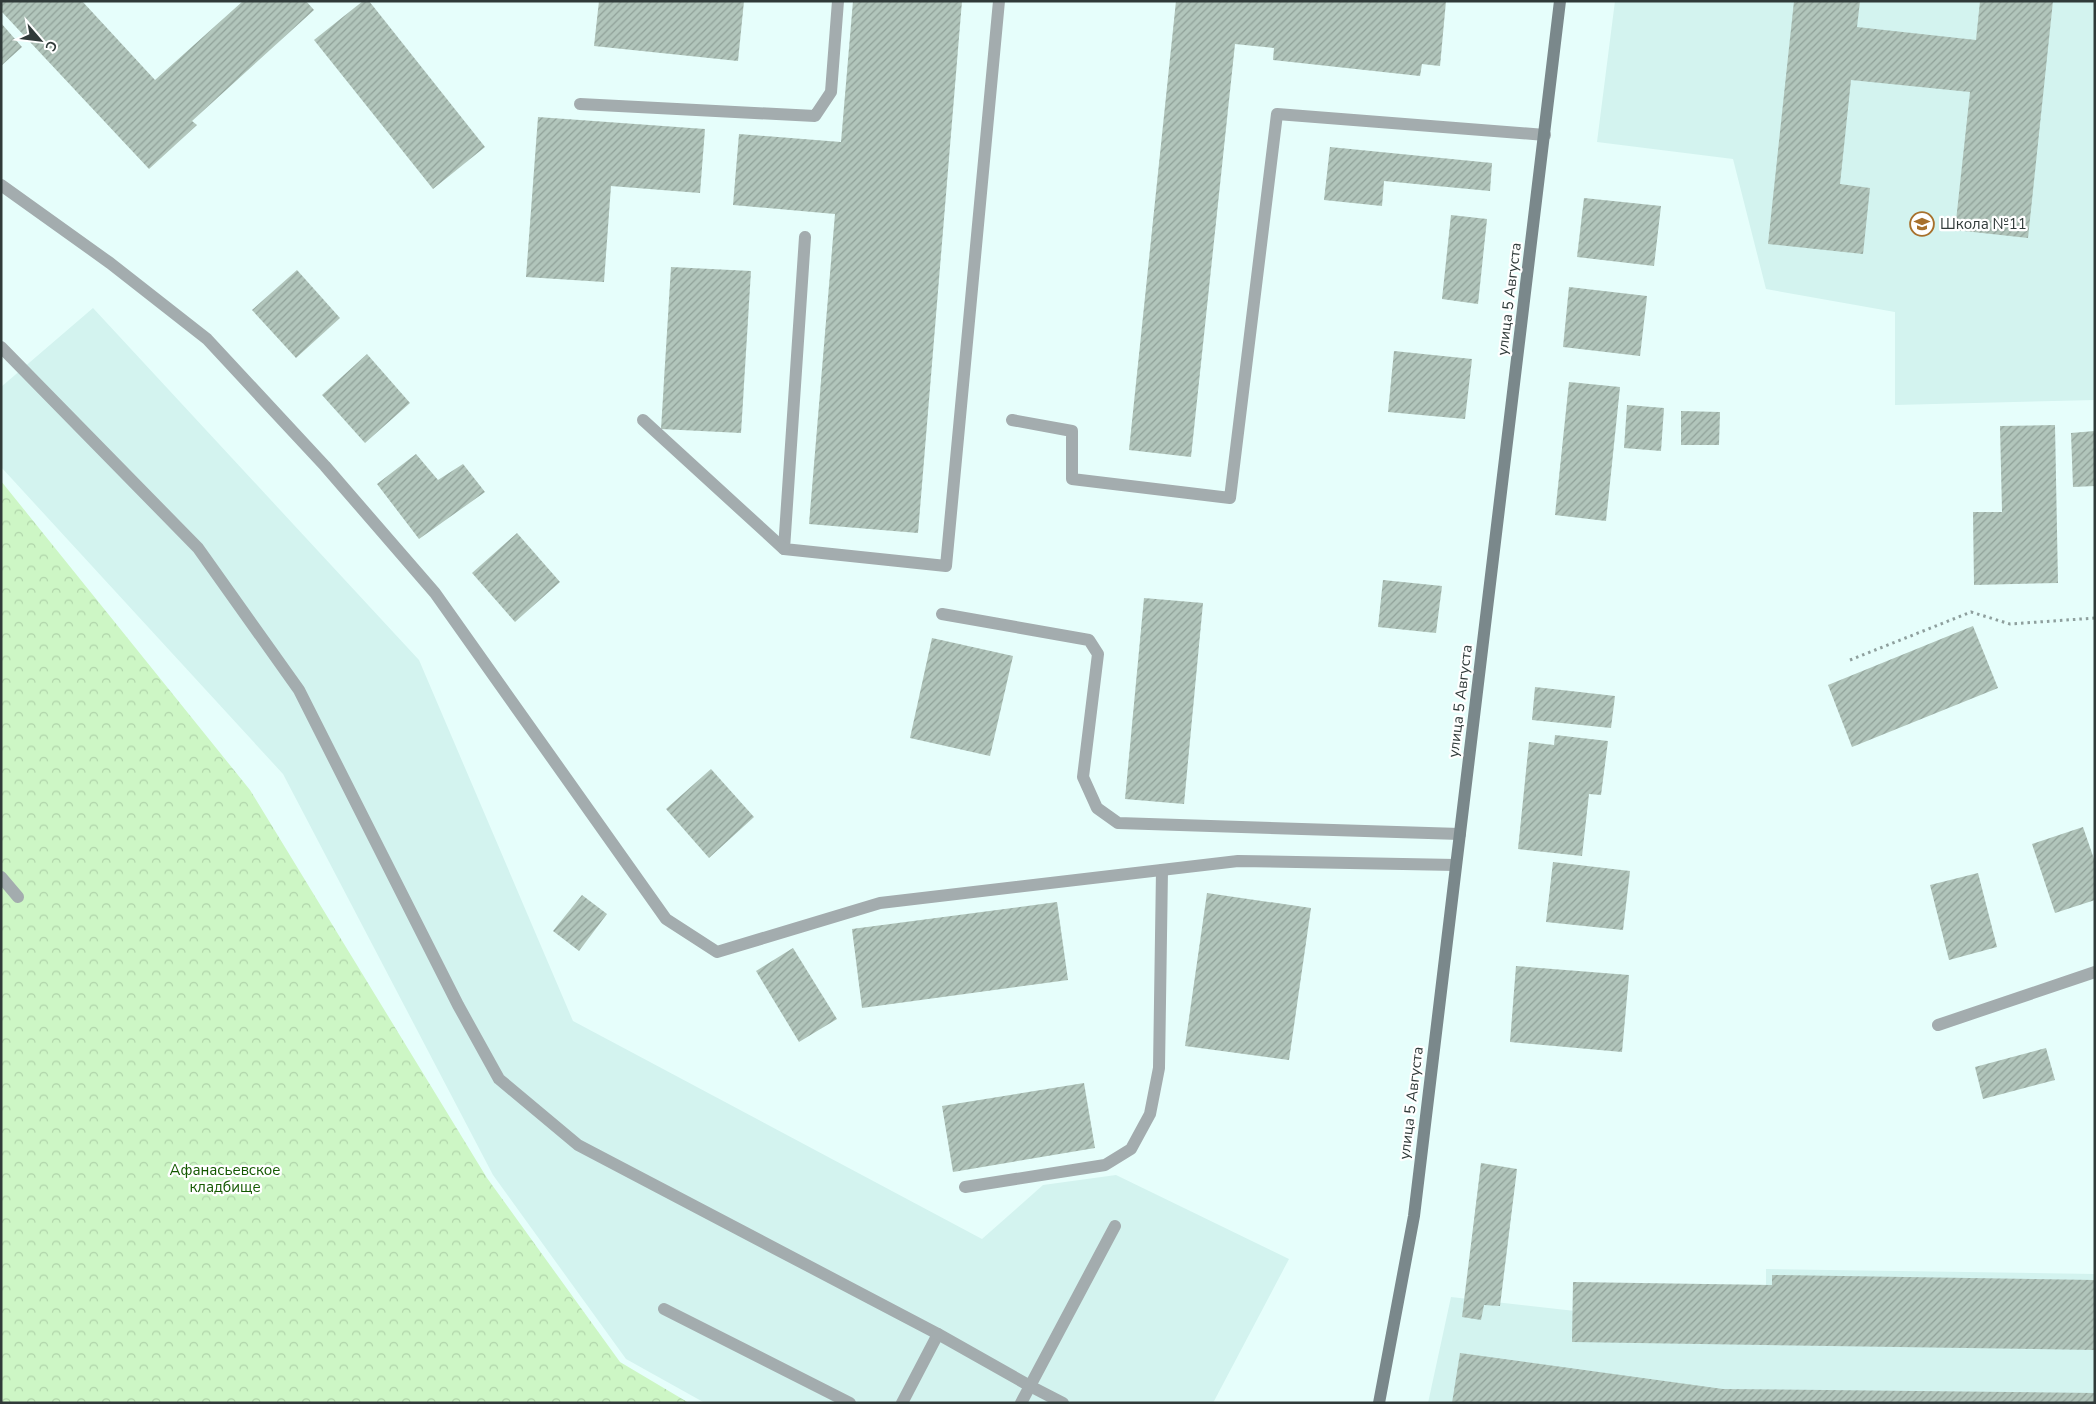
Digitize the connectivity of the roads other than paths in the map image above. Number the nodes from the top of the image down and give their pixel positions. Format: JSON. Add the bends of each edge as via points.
{"nodes":[{"id":1,"x":838,"y":1,"type":"edge"},
{"id":2,"x":999,"y":1,"type":"edge"},
{"id":3,"x":1560,"y":1,"type":"edge"},
{"id":4,"x":580,"y":104,"type":"dead end"},
{"id":5,"x":1545,"y":135,"type":"junction"},
{"id":6,"x":1,"y":185,"type":"edge"},
{"id":7,"x":805,"y":236,"type":"dead end"},
{"id":8,"x":1,"y":347,"type":"edge"},
{"id":9,"x":643,"y":420,"type":"dead end"},
{"id":10,"x":1012,"y":420,"type":"dead end"},
{"id":11,"x":784,"y":549,"type":"junction"},
{"id":12,"x":942,"y":614,"type":"dead end"},
{"id":13,"x":1460,"y":834,"type":"junction"},
{"id":14,"x":1456,"y":865,"type":"junction"},
{"id":15,"x":1162,"y":870,"type":"junction"},
{"id":16,"x":1,"y":877,"type":"edge"},
{"id":17,"x":18,"y":897,"type":"dead end"},
{"id":18,"x":2095,"y":972,"type":"edge"},
{"id":19,"x":1938,"y":1025,"type":"dead end"},
{"id":20,"x":965,"y":1187,"type":"dead end"},
{"id":21,"x":1115,"y":1226,"type":"dead end"},
{"id":22,"x":664,"y":1309,"type":"dead end"},
{"id":23,"x":938,"y":1334,"type":"junction"},
{"id":24,"x":1030,"y":1386,"type":"junction"},
{"id":25,"x":850,"y":1403,"type":"edge"},
{"id":26,"x":902,"y":1403,"type":"edge"},
{"id":27,"x":1021,"y":1403,"type":"edge"},
{"id":28,"x":1063,"y":1403,"type":"edge"},
{"id":29,"x":1380,"y":1403,"type":"edge"}],
"edges":[{"from":1,"to":4,"type":"lane","via":[[831,92],[815,116]]},
{"from":2,"to":11,"type":"lane","via":[[946,566]]},
{"from":3,"to":5,"type":"main road","name":"улица 5 Августа"},
{"from":5,"to":10,"type":"lane","via":[[1277,114],[1230,498],[1072,479],[1072,431]]},
{"from":5,"to":13,"type":"main road","name":"улица 5 Августа"},
{"from":6,"to":15,"type":"lane","via":[[110,263],[207,339],[312,452],[434,593],[666,919],[717,952],[880,903]]},
{"from":7,"to":11,"type":"lane"},
{"from":8,"to":23,"type":"lane","via":[[198,548],[299,690],[458,1005],[499,1079],[578,1145]]},
{"from":9,"to":11,"type":"lane"},
{"from":12,"to":13,"type":"lane","via":[[1089,640],[1098,654],[1084,777],[1097,808],[1118,823]]},
{"from":13,"to":14,"type":"main road","name":"улица 5 Августа"},
{"from":14,"to":15,"type":"lane","via":[[1238,861]]},
{"from":14,"to":29,"type":"main road","name":"улица 5 Августа","via":[[1414,1216]]},
{"from":15,"to":20,"type":"lane","via":[[1159,1068],[1150,1114],[1131,1149],[1105,1165]]},
{"from":16,"to":17,"type":"lane"},
{"from":18,"to":19,"type":"lane"},
{"from":21,"to":24,"type":"lane"},
{"from":22,"to":25,"type":"lane"},
{"from":23,"to":24,"type":"lane"},
{"from":23,"to":26,"type":"lane"},
{"from":24,"to":27,"type":"lane"},
{"from":24,"to":28,"type":"lane"}]}
